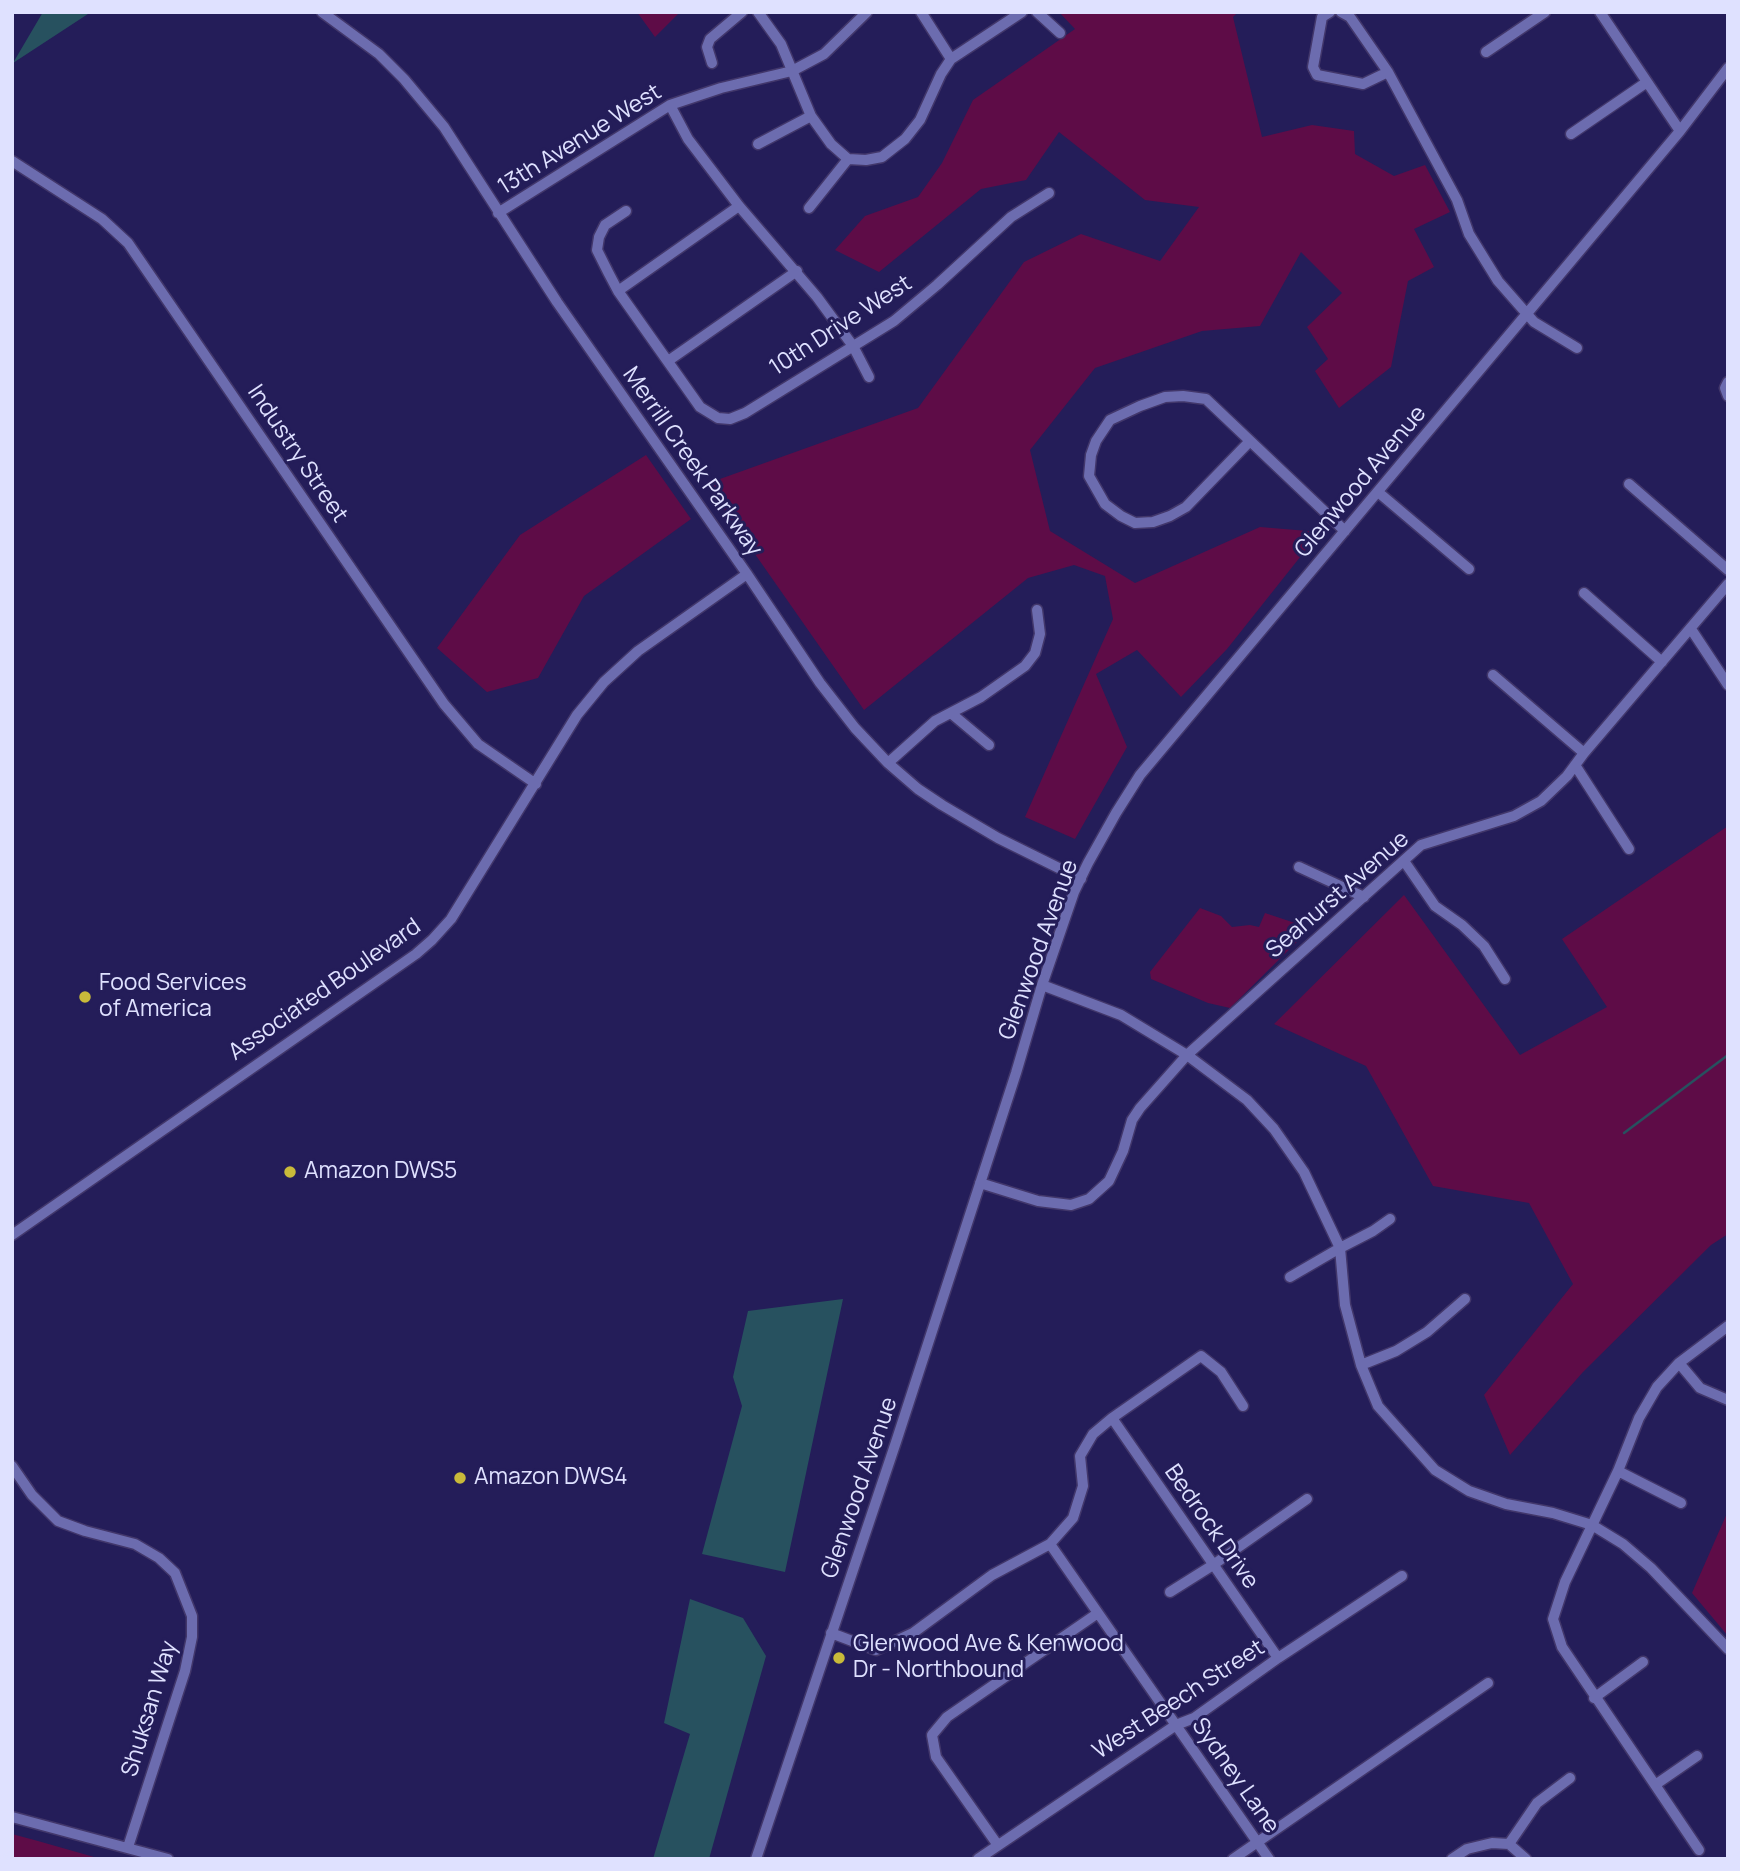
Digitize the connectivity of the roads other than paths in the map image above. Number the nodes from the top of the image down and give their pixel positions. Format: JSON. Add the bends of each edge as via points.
{"nodes":[{"id":1,"x":322,"y":12,"type":"edge"},
{"id":2,"x":742,"y":12,"type":"edge"},
{"id":3,"x":758,"y":12,"type":"edge"},
{"id":4,"x":867,"y":12,"type":"edge"},
{"id":5,"x":921,"y":12,"type":"edge"},
{"id":6,"x":1022,"y":12,"type":"edge"},
{"id":7,"x":1037,"y":12,"type":"edge"},
{"id":8,"x":1330,"y":12,"type":"edge"},
{"id":9,"x":1340,"y":12,"type":"edge"},
{"id":10,"x":1545,"y":12,"type":"edge"},
{"id":11,"x":1600,"y":12,"type":"edge"},
{"id":12,"x":1060,"y":33,"type":"dead end"},
{"id":13,"x":1486,"y":52,"type":"dead end"},
{"id":14,"x":951,"y":59,"type":"junction"},
{"id":15,"x":712,"y":63,"type":"dead end"},
{"id":16,"x":1728,"y":68,"type":"edge"},
{"id":17,"x":792,"y":71,"type":"junction"},
{"id":18,"x":1388,"y":72,"type":"junction"},
{"id":19,"x":1647,"y":82,"type":"junction"},
{"id":20,"x":670,"y":105,"type":"junction"},
{"id":21,"x":811,"y":116,"type":"junction"},
{"id":22,"x":1680,"y":131,"type":"junction"},
{"id":23,"x":1571,"y":134,"type":"dead end"},
{"id":24,"x":758,"y":144,"type":"dead end"},
{"id":25,"x":848,"y":159,"type":"junction"},
{"id":26,"x":12,"y":161,"type":"edge"},
{"id":27,"x":1049,"y":193,"type":"dead end"},
{"id":28,"x":739,"y":206,"type":"junction"},
{"id":29,"x":809,"y":208,"type":"dead end"},
{"id":30,"x":625,"y":211,"type":"dead end"},
{"id":31,"x":498,"y":213,"type":"junction"},
{"id":32,"x":797,"y":271,"type":"junction"},
{"id":33,"x":618,"y":291,"type":"junction"},
{"id":34,"x":1528,"y":314,"type":"junction"},
{"id":35,"x":853,"y":346,"type":"junction"},
{"id":36,"x":1577,"y":348,"type":"dead end"},
{"id":37,"x":668,"y":361,"type":"junction"},
{"id":38,"x":869,"y":377,"type":"dead end"},
{"id":39,"x":1728,"y":382,"type":"edge"},
{"id":40,"x":1728,"y":396,"type":"edge"},
{"id":41,"x":1250,"y":441,"type":"junction"},
{"id":42,"x":1629,"y":484,"type":"dead end"},
{"id":43,"x":1378,"y":492,"type":"junction"},
{"id":44,"x":1345,"y":531,"type":"junction"},
{"id":45,"x":1469,"y":569,"type":"dead end"},
{"id":46,"x":1728,"y":570,"type":"edge"},
{"id":47,"x":747,"y":574,"type":"junction"},
{"id":48,"x":1728,"y":584,"type":"edge"},
{"id":49,"x":1584,"y":593,"type":"dead end"},
{"id":50,"x":1037,"y":610,"type":"dead end"},
{"id":51,"x":1691,"y":629,"type":"junction"},
{"id":52,"x":1662,"y":662,"type":"junction"},
{"id":53,"x":1493,"y":675,"type":"dead end"},
{"id":54,"x":1728,"y":685,"type":"edge"},
{"id":55,"x":952,"y":714,"type":"junction"},
{"id":56,"x":989,"y":745,"type":"dead end"},
{"id":57,"x":1584,"y":753,"type":"junction"},
{"id":58,"x":888,"y":763,"type":"junction"},
{"id":59,"x":1575,"y":765,"type":"junction"},
{"id":60,"x":536,"y":784,"type":"junction"},
{"id":61,"x":1629,"y":849,"type":"dead end"},
{"id":62,"x":1404,"y":861,"type":"junction"},
{"id":63,"x":1299,"y":867,"type":"dead end"},
{"id":64,"x":1081,"y":879,"type":"junction"},
{"id":65,"x":1364,"y":897,"type":"junction"},
{"id":66,"x":1505,"y":978,"type":"dead end"},
{"id":67,"x":1042,"y":985,"type":"junction"},
{"id":68,"x":1187,"y":1055,"type":"junction"},
{"id":69,"x":980,"y":1183,"type":"junction"},
{"id":70,"x":1390,"y":1219,"type":"dead end"},
{"id":71,"x":12,"y":1235,"type":"edge"},
{"id":72,"x":1340,"y":1248,"type":"junction"},
{"id":73,"x":1290,"y":1278,"type":"dead end"},
{"id":74,"x":1465,"y":1299,"type":"dead end"},
{"id":75,"x":1728,"y":1326,"type":"edge"},
{"id":76,"x":1679,"y":1363,"type":"junction"},
{"id":77,"x":1361,"y":1366,"type":"junction"},
{"id":78,"x":1728,"y":1400,"type":"edge"},
{"id":79,"x":1243,"y":1406,"type":"dead end"},
{"id":80,"x":1112,"y":1418,"type":"junction"},
{"id":81,"x":12,"y":1466,"type":"edge"},
{"id":82,"x":1618,"y":1471,"type":"junction"},
{"id":83,"x":1307,"y":1499,"type":"dead end"},
{"id":84,"x":1681,"y":1503,"type":"dead end"},
{"id":85,"x":1592,"y":1525,"type":"junction"},
{"id":86,"x":1050,"y":1544,"type":"junction"},
{"id":87,"x":1213,"y":1564,"type":"junction"},
{"id":88,"x":1402,"y":1576,"type":"dead end"},
{"id":89,"x":1170,"y":1591,"type":"dead end"},
{"id":90,"x":1098,"y":1613,"type":"junction"},
{"id":91,"x":831,"y":1633,"type":"junction"},
{"id":92,"x":1728,"y":1649,"type":"edge"},
{"id":93,"x":1278,"y":1658,"type":"junction"},
{"id":94,"x":1643,"y":1662,"type":"dead end"},
{"id":95,"x":1488,"y":1683,"type":"dead end"},
{"id":96,"x":1594,"y":1698,"type":"junction"},
{"id":97,"x":1176,"y":1725,"type":"junction"},
{"id":98,"x":1697,"y":1756,"type":"dead end"},
{"id":99,"x":1570,"y":1778,"type":"dead end"},
{"id":100,"x":1655,"y":1785,"type":"junction"},
{"id":101,"x":12,"y":1817,"type":"edge"},
{"id":102,"x":1257,"y":1842,"type":"junction"},
{"id":103,"x":997,"y":1844,"type":"junction"},
{"id":104,"x":1509,"y":1844,"type":"junction"},
{"id":105,"x":128,"y":1847,"type":"junction"},
{"id":106,"x":1699,"y":1850,"type":"dead end"},
{"id":107,"x":168,"y":1859,"type":"edge"},
{"id":108,"x":756,"y":1859,"type":"edge"},
{"id":109,"x":978,"y":1859,"type":"edge"},
{"id":110,"x":1233,"y":1859,"type":"edge"},
{"id":111,"x":1269,"y":1859,"type":"edge"},
{"id":112,"x":1452,"y":1859,"type":"edge"},
{"id":113,"x":1526,"y":1859,"type":"edge"}],
"edges":[{"from":1,"to":31,"type":"street","name":"Merrill Creek Parkway","via":[[379,54],[424,102]]},
{"from":2,"to":15,"type":"street","via":[[709,39]]},
{"from":3,"to":17,"type":"street","via":[[781,44]]},
{"from":4,"to":17,"type":"street","name":"13th Avenue West","via":[[824,54]]},
{"from":5,"to":14,"type":"street"},
{"from":6,"to":14,"type":"street"},
{"from":7,"to":12,"type":"street"},
{"from":8,"to":18,"type":"street","via":[[1322,17],[1313,67],[1317,75],[1363,84]]},
{"from":9,"to":18,"type":"street","via":[[1350,17]]},
{"from":10,"to":13,"type":"street"},
{"from":11,"to":19,"type":"street"},
{"from":14,"to":25,"type":"street","via":[[920,120],[905,139],[882,157]]},
{"from":16,"to":22,"type":"street","name":"Glenwood Avenue"},
{"from":17,"to":20,"type":"street","name":"13th Avenue West"},
{"from":17,"to":21,"type":"street"},
{"from":18,"to":34,"type":"street","via":[[1457,200],[1469,234],[1498,281]]},
{"from":19,"to":22,"type":"street"},
{"from":19,"to":23,"type":"street"},
{"from":20,"to":28,"type":"street","via":[[688,139]]},
{"from":20,"to":31,"type":"street","name":"13th Avenue West"},
{"from":21,"to":24,"type":"street"},
{"from":21,"to":25,"type":"street","via":[[831,145]]},
{"from":22,"to":34,"type":"street","name":"Glenwood Avenue"},
{"from":25,"to":29,"type":"street"},
{"from":26,"to":60,"type":"street","name":"Industry Street","via":[[102,219],[128,243],[443,704],[478,744]]},
{"from":27,"to":35,"type":"street","name":"10th Drive West","via":[[1011,217],[894,321]]},
{"from":28,"to":32,"type":"street"},
{"from":28,"to":33,"type":"street"},
{"from":30,"to":33,"type":"street","via":[[598,237],[597,250]]},
{"from":31,"to":47,"type":"street","name":"Merrill Creek Parkway"},
{"from":32,"to":35,"type":"street"},
{"from":32,"to":37,"type":"street"},
{"from":33,"to":37,"type":"street"},
{"from":34,"to":36,"type":"street"},
{"from":34,"to":43,"type":"street","name":"Glenwood Avenue"},
{"from":35,"to":37,"type":"street","name":"10th Drive West","via":[[730,419],[700,407]]},
{"from":35,"to":38,"type":"street"},
{"from":39,"to":40,"type":"street"},
{"from":41,"to":41,"type":"street","via":[[1206,400],[1165,397],[1110,420],[1096,441],[1089,475],[1105,504],[1121,516],[1135,523],[1153,522],[1186,507]]},
{"from":41,"to":44,"type":"street"},
{"from":42,"to":46,"type":"street"},
{"from":43,"to":44,"type":"street","name":"Glenwood Avenue"},
{"from":43,"to":45,"type":"street"},
{"from":44,"to":64,"type":"street","name":"Glenwood Avenue","via":[[1140,775]]},
{"from":47,"to":58,"type":"street","name":"Merrill Creek Parkway","via":[[820,683]]},
{"from":47,"to":60,"type":"street","name":"Associated Boulevard","via":[[638,651],[604,682]]},
{"from":48,"to":51,"type":"street","name":"Seahurst Avenue"},
{"from":49,"to":52,"type":"street"},
{"from":50,"to":55,"type":"street","via":[[1040,634],[1035,653],[1025,666]]},
{"from":51,"to":52,"type":"street","name":"Seahurst Avenue"},
{"from":51,"to":54,"type":"street"},
{"from":52,"to":57,"type":"street","name":"Seahurst Avenue"},
{"from":53,"to":57,"type":"street"},
{"from":55,"to":56,"type":"street"},
{"from":55,"to":58,"type":"street","via":[[935,721]]},
{"from":57,"to":59,"type":"street","name":"Seahurst Avenue"},
{"from":58,"to":64,"type":"street","name":"Merrill Creek Parkway","via":[[942,805]]},
{"from":59,"to":61,"type":"street"},
{"from":59,"to":62,"type":"street","name":"Seahurst Avenue","via":[[1541,801],[1514,816],[1421,845]]},
{"from":60,"to":71,"type":"street","name":"Associated Boulevard","via":[[451,919],[426,945]]},
{"from":62,"to":65,"type":"street","name":"Seahurst Avenue"},
{"from":62,"to":66,"type":"street","via":[[1435,906],[1484,946]]},
{"from":63,"to":65,"type":"street"},
{"from":64,"to":67,"type":"street","name":"Glenwood Avenue"},
{"from":65,"to":68,"type":"street","name":"Seahurst Avenue"},
{"from":67,"to":68,"type":"street","via":[[1121,1015]]},
{"from":67,"to":69,"type":"street","name":"Glenwood Avenue"},
{"from":68,"to":69,"type":"street","name":"Seahurst Avenue","via":[[1140,1108],[1109,1181],[1089,1199],[1071,1205],[1038,1201]]},
{"from":68,"to":72,"type":"street","via":[[1247,1100],[1273,1129],[1304,1172]]},
{"from":69,"to":91,"type":"street","name":"Glenwood Avenue"},
{"from":70,"to":72,"type":"street"},
{"from":72,"to":73,"type":"street"},
{"from":72,"to":77,"type":"street","via":[[1345,1305]]},
{"from":74,"to":77,"type":"street","via":[[1427,1332]]},
{"from":75,"to":76,"type":"street"},
{"from":76,"to":78,"type":"street","via":[[1700,1388]]},
{"from":76,"to":82,"type":"street","via":[[1657,1387],[1639,1418]]},
{"from":77,"to":85,"type":"street","via":[[1378,1406],[1435,1470],[1469,1491]]},
{"from":79,"to":80,"type":"street","via":[[1221,1372],[1201,1356]]},
{"from":80,"to":86,"type":"street","via":[[1093,1434],[1080,1456],[1083,1486],[1073,1518]]},
{"from":80,"to":87,"type":"street","name":"Bedrock Drive"},
{"from":81,"to":105,"type":"street","name":"Shuksan Way","via":[[58,1521],[135,1544],[159,1558],[175,1573],[192,1616],[185,1671]]},
{"from":82,"to":84,"type":"street"},
{"from":82,"to":85,"type":"street"},
{"from":83,"to":87,"type":"street"},
{"from":85,"to":92,"type":"street","via":[[1651,1568]]},
{"from":85,"to":96,"type":"street","via":[[1553,1619],[1562,1647]]},
{"from":86,"to":90,"type":"street","name":"Sydney Lane"},
{"from":86,"to":91,"type":"street","via":[[992,1575],[913,1633],[876,1650]]},
{"from":87,"to":89,"type":"street"},
{"from":87,"to":93,"type":"street","name":"Bedrock Drive"},
{"from":88,"to":93,"type":"street","name":"West Beech Street"},
{"from":90,"to":97,"type":"street","name":"Sydney Lane"},
{"from":90,"to":103,"type":"street","via":[[947,1717],[932,1735],[936,1757]]},
{"from":91,"to":108,"type":"street","name":"Glenwood Avenue"},
{"from":93,"to":97,"type":"street","name":"West Beech Street","via":[[1194,1718]]},
{"from":94,"to":96,"type":"street"},
{"from":95,"to":102,"type":"street"},
{"from":96,"to":100,"type":"street"},
{"from":97,"to":102,"type":"street","name":"Sydney Lane"},
{"from":97,"to":103,"type":"street","name":"West Beech Street"},
{"from":98,"to":100,"type":"street"},
{"from":99,"to":104,"type":"street","via":[[1537,1803]]},
{"from":100,"to":106,"type":"street"},
{"from":101,"to":105,"type":"street"},
{"from":102,"to":110,"type":"street"},
{"from":102,"to":111,"type":"street","name":"Sydney Lane"},
{"from":103,"to":109,"type":"street","name":"West Beech Street"},
{"from":104,"to":112,"type":"street","via":[[1467,1849]]},
{"from":104,"to":113,"type":"street"},
{"from":105,"to":107,"type":"street"}]}
